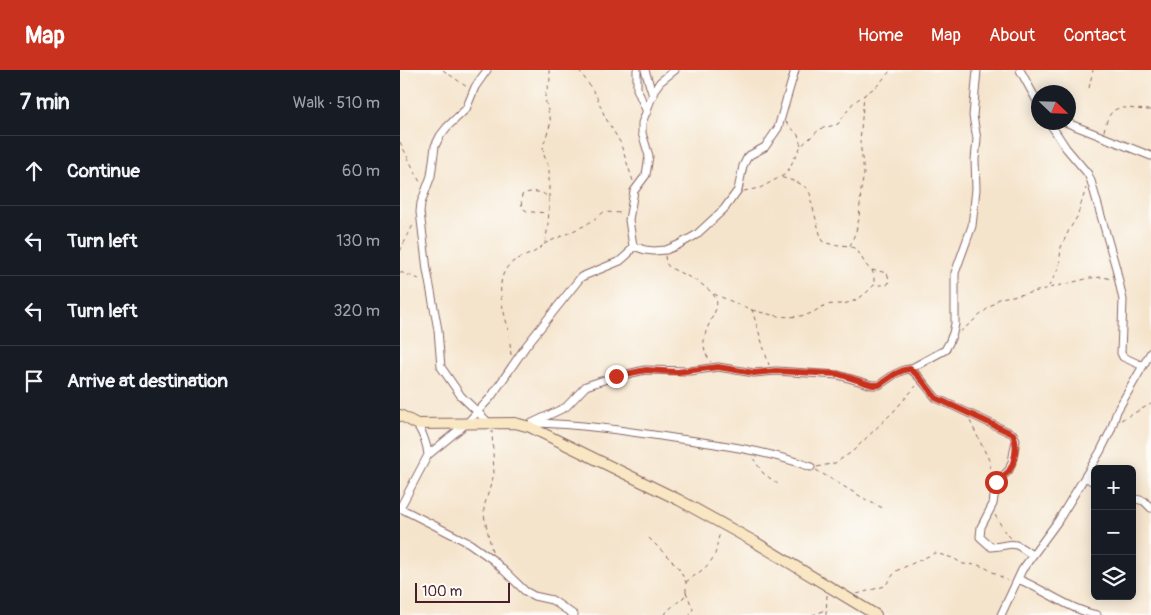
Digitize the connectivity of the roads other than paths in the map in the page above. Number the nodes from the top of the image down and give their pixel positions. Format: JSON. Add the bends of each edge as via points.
{"nodes":[{"id":1,"x":487,"y":70,"type":"edge"},
{"id":2,"x":637,"y":70,"type":"edge"},
{"id":3,"x":645,"y":70,"type":"edge"},
{"id":4,"x":675,"y":70,"type":"edge"},
{"id":5,"x":795,"y":70,"type":"edge"},
{"id":6,"x":976,"y":70,"type":"edge"},
{"id":7,"x":1020,"y":70,"type":"edge"},
{"id":8,"x":1031,"y":90,"type":"edge"},
{"id":9,"x":653,"y":96,"type":"junction"},
{"id":10,"x":647,"y":112,"type":"junction"},
{"id":11,"x":1076,"y":126,"type":"edge"},
{"id":12,"x":1055,"y":130,"type":"edge"},
{"id":13,"x":1151,"y":156,"type":"edge"},
{"id":14,"x":633,"y":246,"type":"junction"},
{"id":15,"x":1151,"y":352,"type":"edge"},
{"id":16,"x":1143,"y":366,"type":"junction"},
{"id":17,"x":910,"y":369,"type":"junction"},
{"id":18,"x":476,"y":412,"type":"junction"},
{"id":19,"x":400,"y":415,"type":"edge"},
{"id":20,"x":490,"y":422,"type":"junction"},
{"id":21,"x":467,"y":423,"type":"junction"},
{"id":22,"x":417,"y":424,"type":"junction"},
{"id":23,"x":527,"y":424,"type":"junction"},
{"id":24,"x":428,"y":456,"type":"junction"},
{"id":25,"x":812,"y":467,"type":"road end"},
{"id":26,"x":1085,"y":477,"type":"junction"},
{"id":27,"x":1091,"y":481,"type":"edge"},
{"id":28,"x":1136,"y":499,"type":"edge"},
{"id":29,"x":400,"y":508,"type":"edge"},
{"id":30,"x":1151,"y":508,"type":"edge"},
{"id":31,"x":1032,"y":555,"type":"junction"},
{"id":32,"x":1018,"y":579,"type":"junction"},
{"id":33,"x":574,"y":615,"type":"edge"},
{"id":34,"x":876,"y":615,"type":"edge"},
{"id":35,"x":1002,"y":615,"type":"edge"},
{"id":36,"x":1097,"y":615,"type":"edge"}],
"edges":[{"from":1,"to":18,"type":"street","via":[[466,109],[447,127],[436,146],[431,176],[420,209],[441,368]]},
{"from":2,"to":10,"type":"street","via":[[637,89]]},
{"from":3,"to":9,"type":"street"},
{"from":4,"to":9,"type":"street","via":[[660,82]]},
{"from":5,"to":14,"type":"street","via":[[778,128],[765,147],[747,158],[736,193],[724,209],[687,241],[666,250]]},
{"from":6,"to":17,"type":"street","via":[[973,116],[977,140],[976,189],[973,221],[955,273],[955,324],[950,343],[942,352]]},
{"from":7,"to":8,"type":"street"},
{"from":9,"to":10,"type":"street"},
{"from":10,"to":14,"type":"street","via":[[642,133],[649,156],[643,180],[635,187],[628,220]]},
{"from":11,"to":13,"type":"street"},
{"from":12,"to":16,"type":"street","via":[[1091,181],[1119,281],[1124,311],[1121,353]]},
{"from":14,"to":18,"type":"street","via":[[620,261],[581,276],[491,397]]},
{"from":15,"to":16,"type":"street"},
{"from":16,"to":26,"type":"street"},
{"from":17,"to":23,"type":"street","via":[[879,385],[838,374],[754,373],[718,367],[677,372],[646,370],[586,386],[566,407]]},
{"from":17,"to":31,"type":"street","via":[[936,398],[1011,433],[1016,440],[1010,470],[996,482],[993,504],[981,527],[980,537],[991,547],[1016,544]]},
{"from":18,"to":20,"type":"street"},
{"from":18,"to":21,"type":"street"},
{"from":19,"to":22,"type":"street"},
{"from":20,"to":21,"type":"street"},
{"from":20,"to":23,"type":"street"},
{"from":21,"to":22,"type":"street"},
{"from":21,"to":24,"type":"street"},
{"from":22,"to":24,"type":"street"},
{"from":23,"to":25,"type":"street","via":[[609,428],[711,443]]},
{"from":23,"to":34,"type":"street","via":[[725,525]]},
{"from":24,"to":29,"type":"street"},
{"from":26,"to":27,"type":"street"},
{"from":26,"to":31,"type":"street"},
{"from":28,"to":30,"type":"street"},
{"from":29,"to":33,"type":"street","via":[[458,536],[493,560],[525,591],[552,600]]},
{"from":31,"to":32,"type":"street"},
{"from":32,"to":35,"type":"street"},
{"from":32,"to":36,"type":"street"}]}
